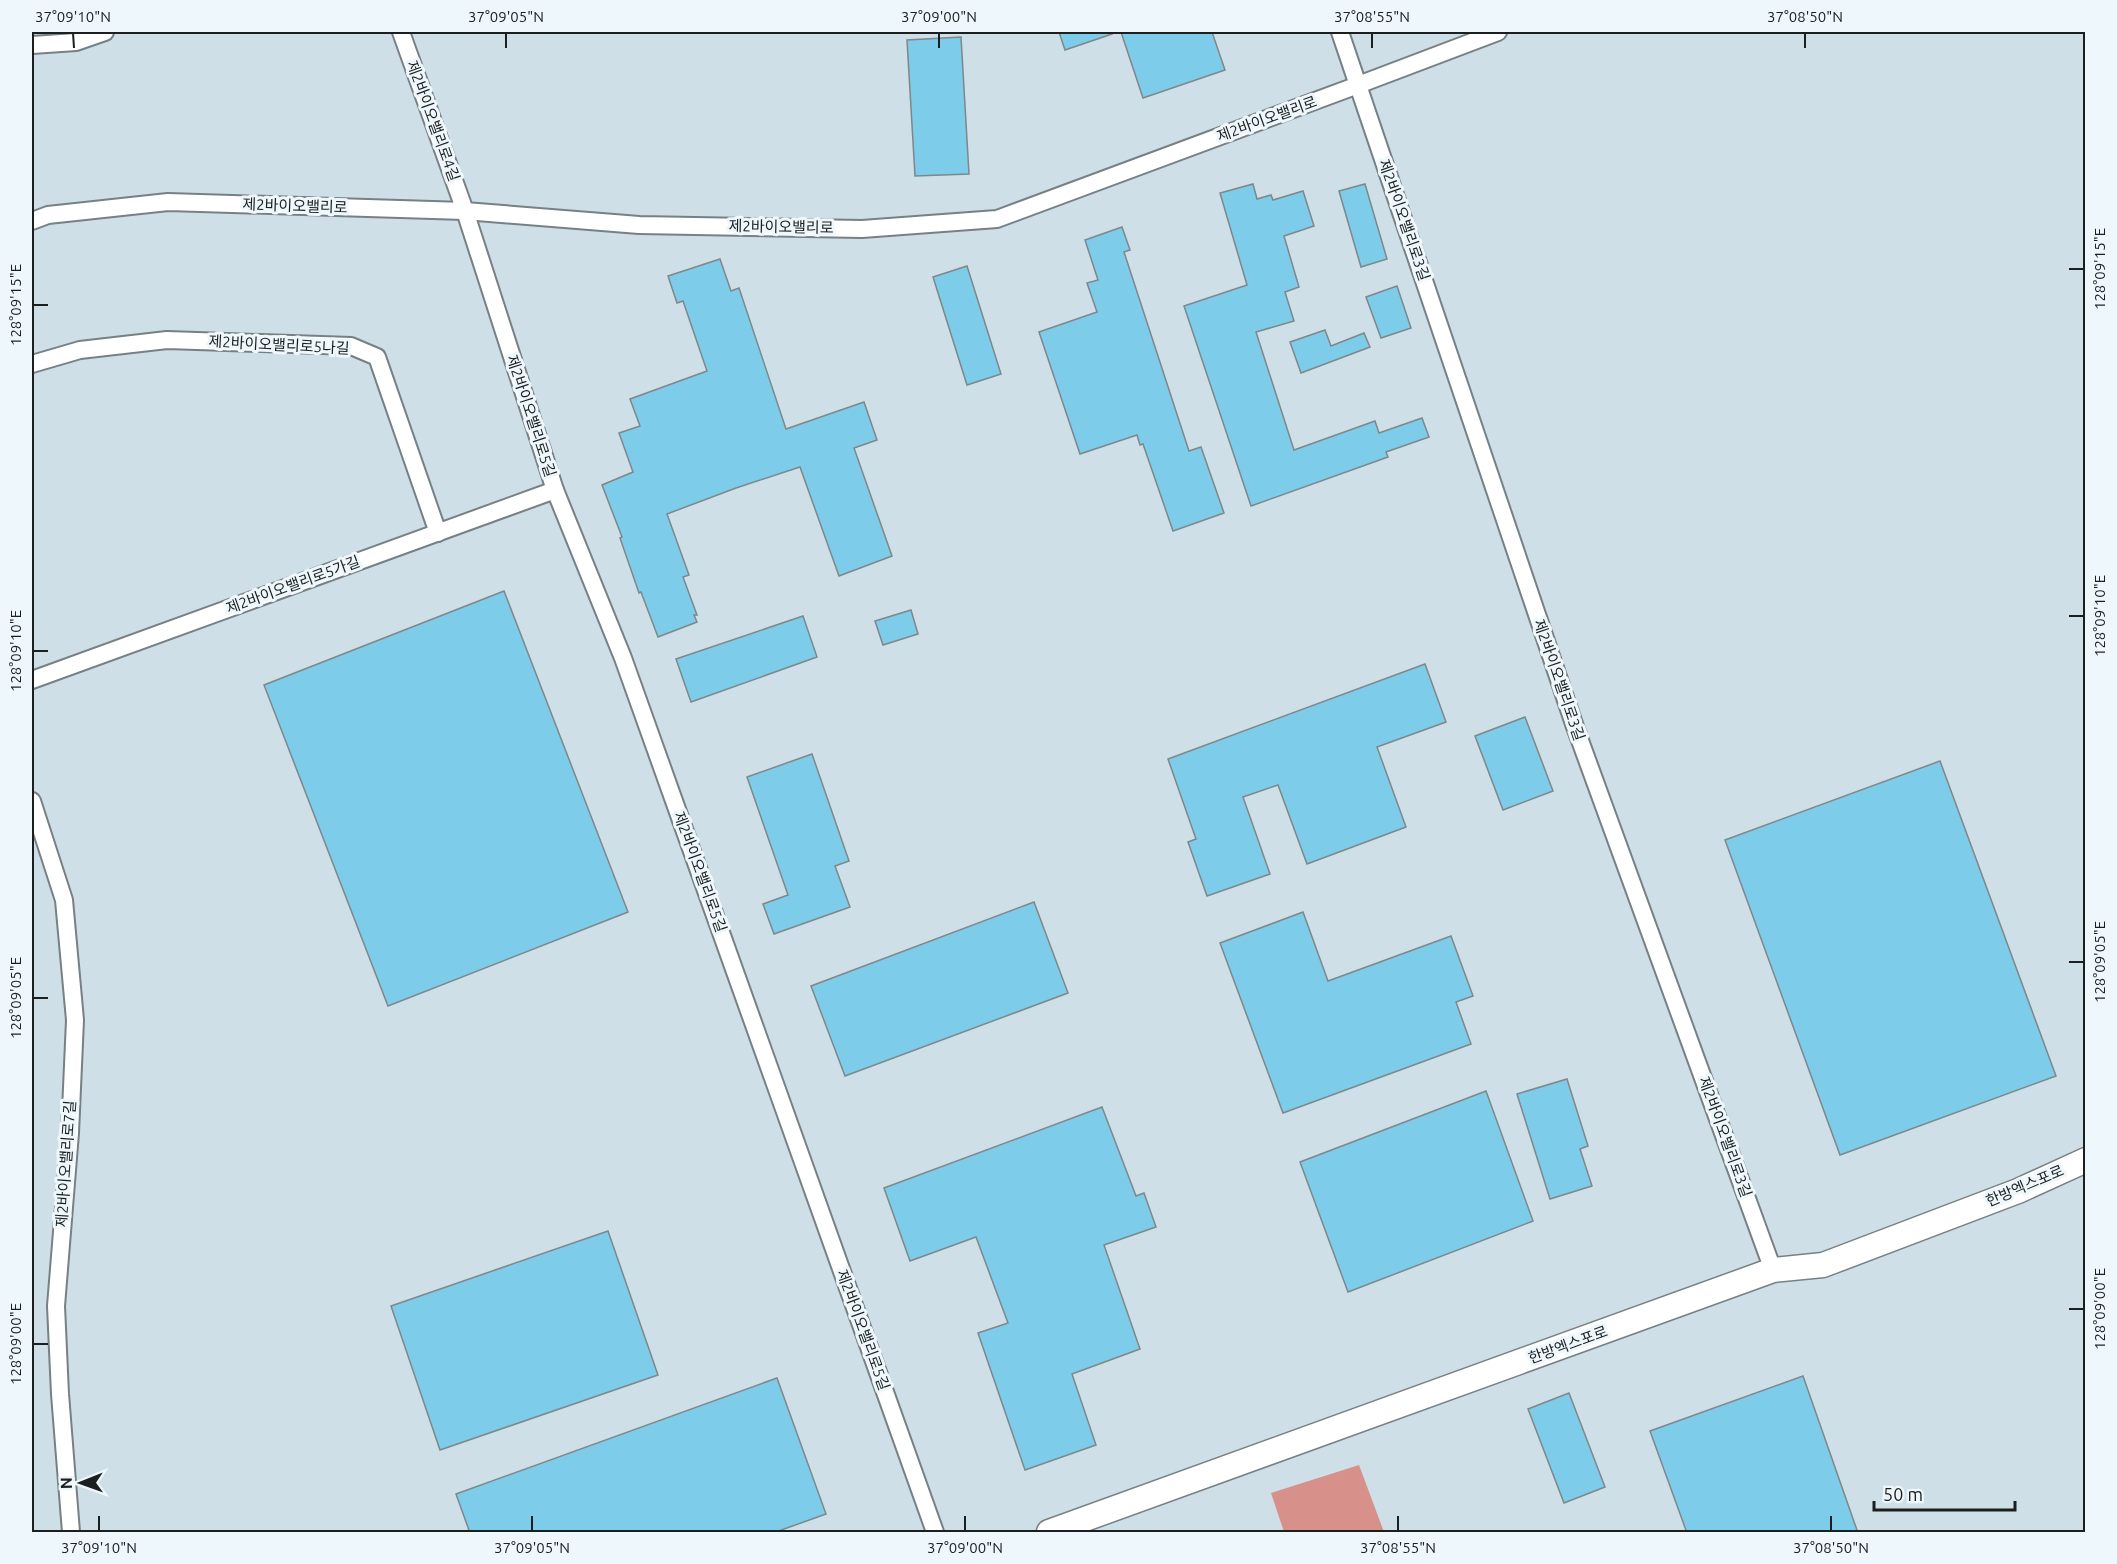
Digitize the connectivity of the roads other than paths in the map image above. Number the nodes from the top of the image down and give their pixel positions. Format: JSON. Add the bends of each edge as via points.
{"nodes":[{"id":1,"x":105,"y":32,"type":"edge"},
{"id":2,"x":401,"y":32,"type":"edge"},
{"id":3,"x":1340,"y":32,"type":"edge"},
{"id":4,"x":1498,"y":32,"type":"edge"},
{"id":5,"x":32,"y":45,"type":"edge"},
{"id":6,"x":1358,"y":86,"type":"junction"},
{"id":7,"x":465,"y":211,"type":"junction"},
{"id":8,"x":32,"y":221,"type":"edge"},
{"id":9,"x":32,"y":364,"type":"edge"},
{"id":10,"x":555,"y":490,"type":"junction"},
{"id":11,"x":438,"y":533,"type":"junction"},
{"id":12,"x":32,"y":680,"type":"edge"},
{"id":13,"x":32,"y":801,"type":"edge"},
{"id":14,"x":2085,"y":1160,"type":"edge"},
{"id":15,"x":1773,"y":1270,"type":"junction"},
{"id":16,"x":71,"y":1533,"type":"edge"},
{"id":17,"x":935,"y":1533,"type":"edge"},
{"id":18,"x":1049,"y":1533,"type":"edge"}],
"edges":[{"from":1,"to":5,"type":"street","via":[[76,42]]},
{"from":2,"to":7,"type":"street","name":"제2바이오밸리로4길"},
{"from":3,"to":6,"type":"street","name":"제2바이오밸리로3길"},
{"from":4,"to":6,"type":"street","name":"제2바이오밸리로"},
{"from":6,"to":7,"type":"street","name":"제2바이오밸리로","via":[[997,219],[862,229],[639,225]]},
{"from":6,"to":15,"type":"street","name":"제2바이오밸리로3길","via":[[1570,712]]},
{"from":7,"to":8,"type":"street","name":"제2바이오밸리로","via":[[168,202],[48,215]]},
{"from":7,"to":10,"type":"street","name":"제2바이오밸리로5길"},
{"from":9,"to":11,"type":"street","name":"제2바이오밸리로5나길","via":[[80,350],[167,340],[351,346],[377,357]]},
{"from":10,"to":11,"type":"street","name":"제2바이오밸리로5가길"},
{"from":10,"to":17,"type":"street","name":"제2바이오밸리로5길","via":[[623,658]]},
{"from":11,"to":12,"type":"street","name":"제2바이오밸리로5가길"},
{"from":13,"to":16,"type":"street","name":"제2바이오밸리로7길","via":[[64,900],[75,1020],[56,1305]]},
{"from":14,"to":15,"type":"street","name":"한방엑스포로","via":[[2018,1191],[1823,1265]]},
{"from":15,"to":18,"type":"street","name":"한방엑스포로"}]}
